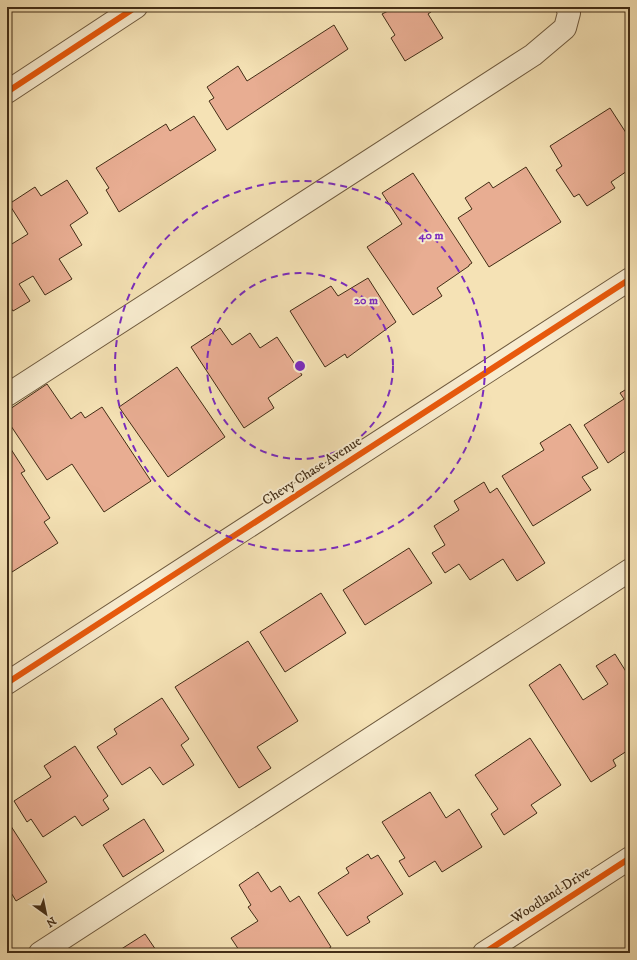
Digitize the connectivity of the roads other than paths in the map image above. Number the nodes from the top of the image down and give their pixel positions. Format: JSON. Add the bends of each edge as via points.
{"nodes":[{"id":1,"x":136,"y":7,"type":"edge"},
{"id":2,"x":567,"y":7,"type":"edge"},
{"id":3,"x":7,"y":92,"type":"edge"},
{"id":4,"x":630,"y":279,"type":"edge"},
{"id":5,"x":7,"y":395,"type":"edge"},
{"id":6,"x":630,"y":570,"type":"edge"},
{"id":7,"x":7,"y":683,"type":"edge"},
{"id":8,"x":630,"y":858,"type":"edge"},
{"id":9,"x":40,"y":953,"type":"edge"},
{"id":10,"x":484,"y":953,"type":"edge"}],
"edges":[{"from":1,"to":3,"type":"street"},
{"from":2,"to":5,"type":"street","via":[[569,13],[565,28],[533,55]]},
{"from":4,"to":7,"type":"street","name":"Chevy Chase Avenue"},
{"from":6,"to":9,"type":"street"},
{"from":8,"to":10,"type":"street","name":"Woodland Drive"}]}
